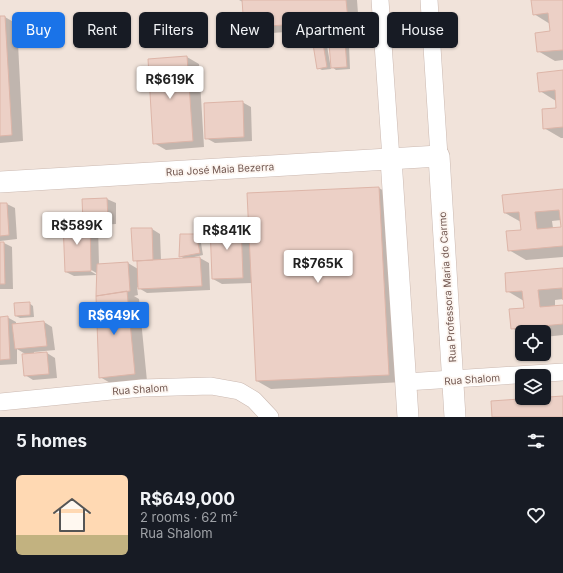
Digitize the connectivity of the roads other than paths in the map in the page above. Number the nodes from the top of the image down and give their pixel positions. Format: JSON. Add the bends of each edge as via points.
{"nodes":[{"id":1,"x":380,"y":0,"type":"edge"},
{"id":2,"x":429,"y":0,"type":"edge"},
{"id":3,"x":439,"y":156,"type":"junction"},
{"id":4,"x":391,"y":159,"type":"junction"},
{"id":5,"x":0,"y":182,"type":"edge"},
{"id":6,"x":563,"y":372,"type":"edge"},
{"id":7,"x":453,"y":380,"type":"junction"},
{"id":8,"x":406,"y":382,"type":"junction"},
{"id":9,"x":0,"y":402,"type":"edge"},
{"id":10,"x":270,"y":417,"type":"edge"},
{"id":11,"x":408,"y":417,"type":"edge"},
{"id":12,"x":455,"y":417,"type":"edge"}],
"edges":[{"from":1,"to":4,"type":"street"},
{"from":2,"to":3,"type":"street"},
{"from":3,"to":4,"type":"street","name":"Rua José Maia Bezerra"},
{"from":3,"to":7,"type":"street","name":"Rua Professora Maria do Carmo"},
{"from":4,"to":5,"type":"street","name":"Rua José Maia Bezerra"},
{"from":4,"to":8,"type":"street"},
{"from":6,"to":7,"type":"street","name":"Rua Shalom"},
{"from":7,"to":8,"type":"street","name":"Rua Shalom"},
{"from":7,"to":12,"type":"street","name":"Rua Professora Maria do Carmo"},
{"from":8,"to":11,"type":"street"},
{"from":9,"to":10,"type":"street","name":"Rua Shalom","via":[[142,388],[211,386],[239,391],[254,400]]}]}
